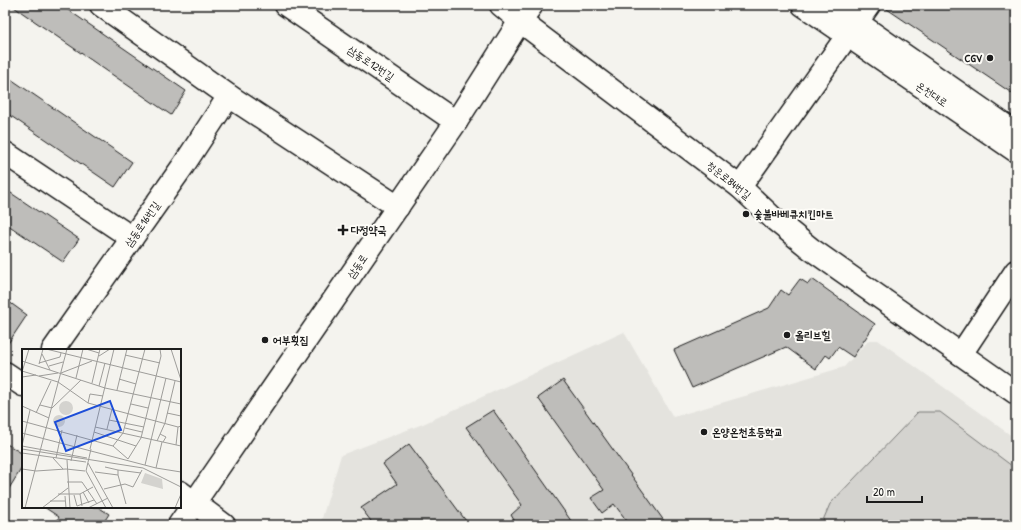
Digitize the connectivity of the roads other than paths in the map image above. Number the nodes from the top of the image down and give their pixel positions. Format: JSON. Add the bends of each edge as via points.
{"nodes":[{"id":1,"x":101,"y":5,"type":"edge"},
{"id":2,"x":286,"y":5,"type":"edge"},
{"id":3,"x":501,"y":5,"type":"edge"},
{"id":4,"x":803,"y":5,"type":"edge"},
{"id":5,"x":832,"y":5,"type":"edge"},
{"id":6,"x":869,"y":5,"type":"edge"},
{"id":7,"x":526,"y":13,"type":"edge"},
{"id":8,"x":852,"y":29,"type":"junction"},
{"id":9,"x":229,"y":96,"type":"junction"},
{"id":10,"x":456,"y":122,"type":"junction"},
{"id":11,"x":1016,"y":133,"type":"edge"},
{"id":12,"x":1016,"y":151,"type":"edge"},
{"id":13,"x":5,"y":153,"type":"edge"},
{"id":14,"x":740,"y":187,"type":"junction"},
{"id":15,"x":398,"y":207,"type":"junction"},
{"id":16,"x":132,"y":238,"type":"junction"},
{"id":17,"x":1016,"y":271,"type":"edge"},
{"id":18,"x":53,"y":349,"type":"edge"},
{"id":19,"x":961,"y":354,"type":"junction"},
{"id":20,"x":5,"y":373,"type":"edge"},
{"id":21,"x":22,"y":384,"type":"edge"},
{"id":22,"x":1016,"y":393,"type":"edge"},
{"id":23,"x":187,"y":497,"type":"edge"},
{"id":24,"x":179,"y":525,"type":"edge"},
{"id":25,"x":224,"y":525,"type":"edge"}],
"edges":[{"from":1,"to":9,"type":"street"},
{"from":2,"to":10,"type":"street","name":"삼동로12번길"},
{"from":3,"to":7,"type":"street","name":"청운로84번길"},
{"from":4,"to":8,"type":"street","name":"온천대로"},
{"from":5,"to":8,"type":"street","name":"온천대로"},
{"from":6,"to":8,"type":"street"},
{"from":7,"to":10,"type":"street","name":"삼동로"},
{"from":7,"to":14,"type":"street","name":"청운로84번길"},
{"from":8,"to":11,"type":"street","name":"온천대로"},
{"from":8,"to":12,"type":"street","name":"온천대로"},
{"from":8,"to":14,"type":"street"},
{"from":9,"to":15,"type":"street"},
{"from":9,"to":16,"type":"street","name":"삼동로16번길"},
{"from":10,"to":15,"type":"street","name":"삼동로"},
{"from":13,"to":16,"type":"street"},
{"from":14,"to":19,"type":"street","name":"청운로84번길","via":[[774,219],[811,248]]},
{"from":15,"to":23,"type":"street","name":"삼동로","via":[[279,378]]},
{"from":16,"to":18,"type":"street","name":"삼동로16번길"},
{"from":17,"to":19,"type":"street"},
{"from":19,"to":22,"type":"street","name":"청운로84번길"},
{"from":20,"to":21,"type":"street"},
{"from":23,"to":24,"type":"street","name":"삼동로"},
{"from":23,"to":25,"type":"street"}]}
